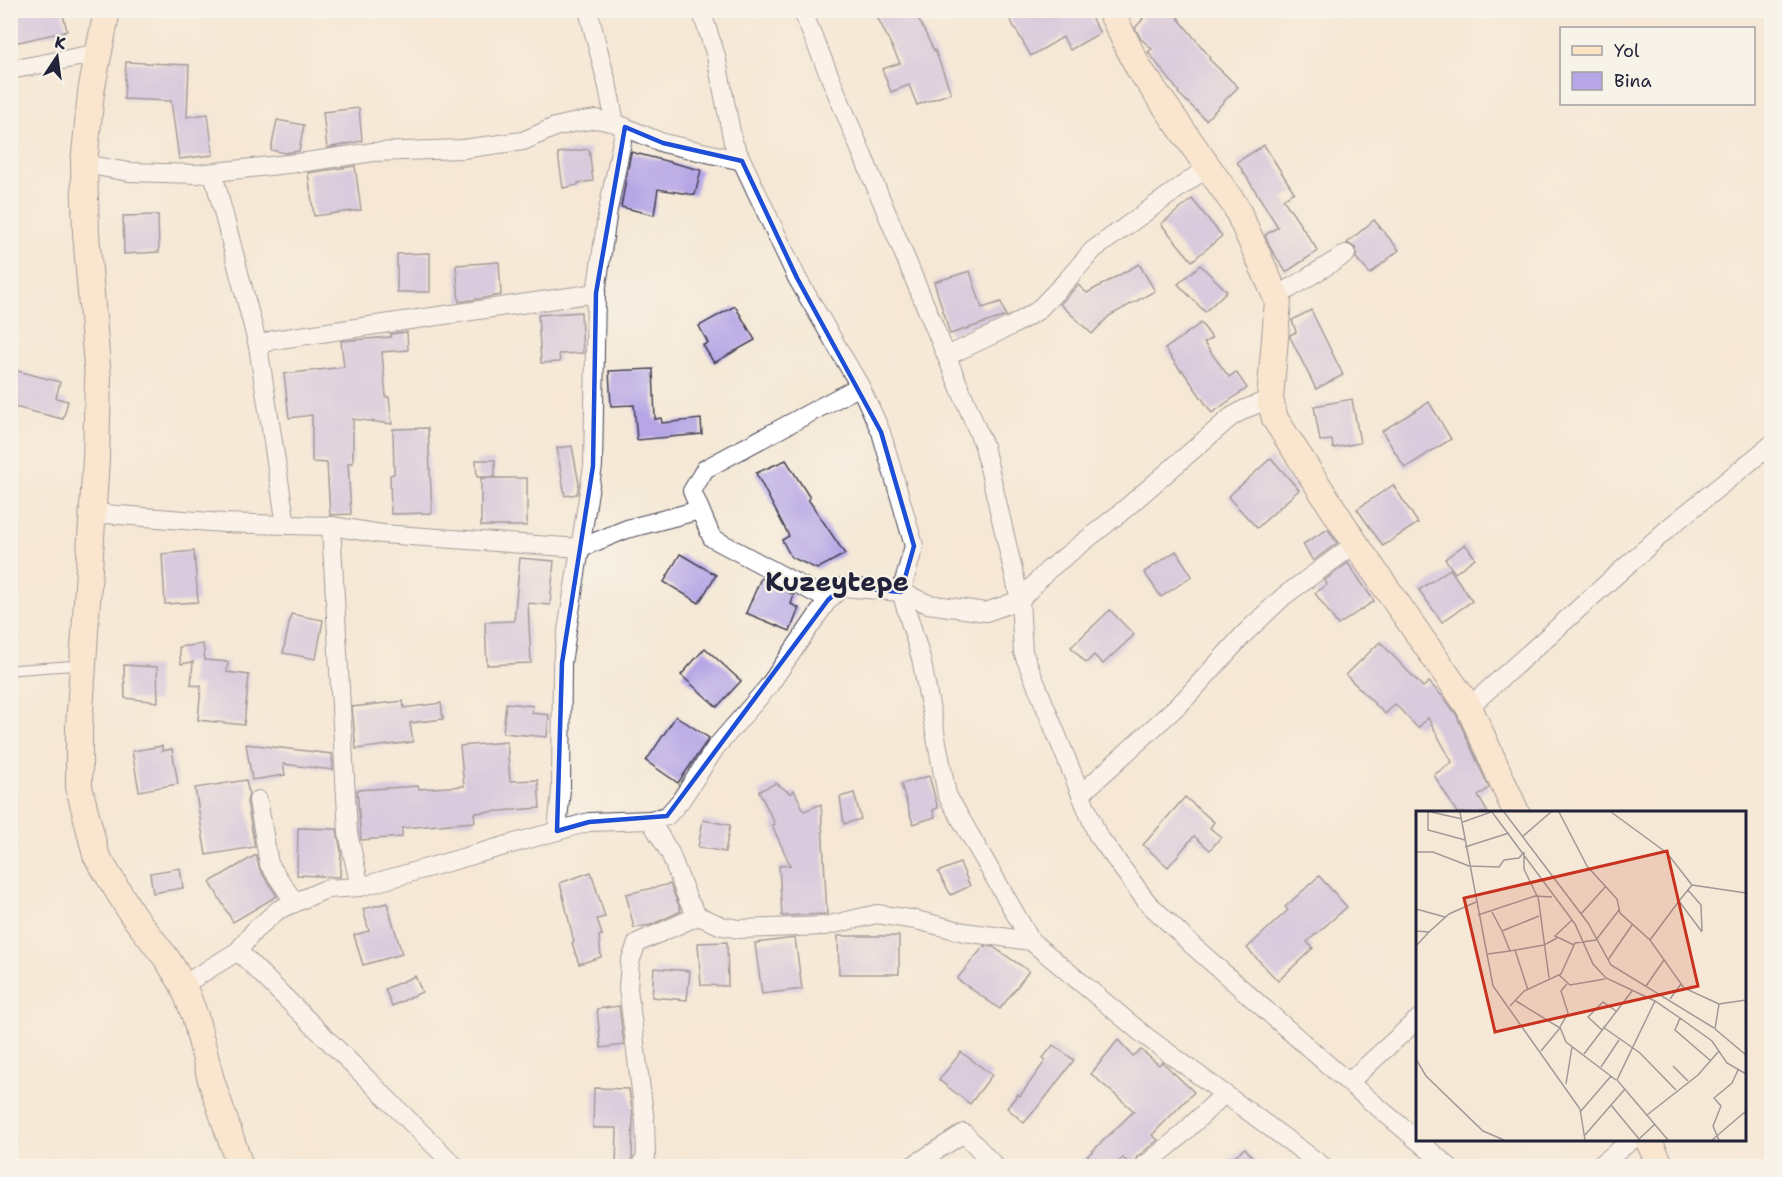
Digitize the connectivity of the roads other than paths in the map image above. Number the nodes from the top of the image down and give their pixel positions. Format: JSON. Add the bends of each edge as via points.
{"nodes":[{"id":1,"x":107,"y":10,"type":"edge"},
{"id":2,"x":588,"y":10,"type":"edge"},
{"id":3,"x":701,"y":10,"type":"edge"},
{"id":4,"x":802,"y":10,"type":"edge"},
{"id":5,"x":1110,"y":10,"type":"edge"},
{"id":6,"x":99,"y":53,"type":"junction"},
{"id":7,"x":10,"y":70,"type":"edge"},
{"id":8,"x":620,"y":125,"type":"junction"},
{"id":9,"x":742,"y":161,"type":"junction"},
{"id":10,"x":84,"y":164,"type":"junction"},
{"id":11,"x":1209,"y":167,"type":"junction"},
{"id":12,"x":213,"y":172,"type":"junction"},
{"id":13,"x":1346,"y":254,"type":"dead end"},
{"id":14,"x":596,"y":293,"type":"junction"},
{"id":15,"x":1276,"y":297,"type":"junction"},
{"id":16,"x":258,"y":346,"type":"junction"},
{"id":17,"x":947,"y":356,"type":"junction"},
{"id":18,"x":860,"y":386,"type":"junction"},
{"id":19,"x":1270,"y":399,"type":"junction"},
{"id":20,"x":1772,"y":444,"type":"edge"},
{"id":21,"x":700,"y":510,"type":"junction"},
{"id":22,"x":92,"y":513,"type":"junction"},
{"id":23,"x":286,"y":525,"type":"junction"},
{"id":24,"x":331,"y":526,"type":"junction"},
{"id":25,"x":1355,"y":544,"type":"junction"},
{"id":26,"x":580,"y":548,"type":"junction"},
{"id":27,"x":901,"y":592,"type":"junction"},
{"id":28,"x":828,"y":600,"type":"junction"},
{"id":29,"x":1020,"y":600,"type":"junction"},
{"id":30,"x":82,"y":665,"type":"junction"},
{"id":31,"x":10,"y":670,"type":"edge"},
{"id":32,"x":1469,"y":707,"type":"junction"},
{"id":33,"x":1081,"y":795,"type":"junction"},
{"id":34,"x":258,"y":800,"type":"dead end"},
{"id":35,"x":1515,"y":811,"type":"edge"},
{"id":36,"x":650,"y":820,"type":"junction"},
{"id":37,"x":557,"y":831,"type":"junction"},
{"id":38,"x":360,"y":886,"type":"junction"},
{"id":39,"x":295,"y":903,"type":"junction"},
{"id":40,"x":698,"y":916,"type":"junction"},
{"id":41,"x":1031,"y":941,"type":"junction"},
{"id":42,"x":238,"y":951,"type":"junction"},
{"id":43,"x":183,"y":985,"type":"junction"},
{"id":44,"x":1416,"y":1021,"type":"edge"},
{"id":45,"x":1349,"y":1082,"type":"junction"},
{"id":46,"x":1223,"y":1095,"type":"junction"},
{"id":47,"x":1416,"y":1140,"type":"edge"},
{"id":48,"x":1418,"y":1141,"type":"edge"},
{"id":49,"x":1631,"y":1141,"type":"edge"},
{"id":50,"x":1648,"y":1141,"type":"edge"},
{"id":51,"x":240,"y":1167,"type":"edge"},
{"id":52,"x":455,"y":1167,"type":"edge"},
{"id":53,"x":640,"y":1167,"type":"edge"},
{"id":54,"x":912,"y":1167,"type":"edge"},
{"id":55,"x":995,"y":1167,"type":"edge"},
{"id":56,"x":1144,"y":1167,"type":"edge"},
{"id":57,"x":1323,"y":1167,"type":"edge"},
{"id":58,"x":1448,"y":1167,"type":"edge"},
{"id":59,"x":1599,"y":1167,"type":"edge"},
{"id":60,"x":1661,"y":1167,"type":"edge"}],
"edges":[{"from":1,"to":6,"type":"street"},
{"from":2,"to":8,"type":"street"},
{"from":3,"to":9,"type":"street","via":[[716,56],[733,142]]},
{"from":4,"to":17,"type":"street"},
{"from":5,"to":11,"type":"street","via":[[1138,67]]},
{"from":6,"to":7,"type":"street"},
{"from":6,"to":10,"type":"street"},
{"from":8,"to":9,"type":"street","via":[[663,143]]},
{"from":8,"to":12,"type":"street","via":[[597,119],[555,127],[523,141],[462,149],[373,152]]},
{"from":8,"to":14,"type":"street"},
{"from":9,"to":18,"type":"street","via":[[797,278]]},
{"from":10,"to":12,"type":"street","via":[[129,172]]},
{"from":10,"to":22,"type":"street","via":[[98,379]]},
{"from":11,"to":15,"type":"street","via":[[1236,207]]},
{"from":11,"to":17,"type":"street","via":[[1094,250],[1037,311]]},
{"from":12,"to":16,"type":"street"},
{"from":13,"to":15,"type":"street"},
{"from":14,"to":16,"type":"street","via":[[273,340]]},
{"from":14,"to":26,"type":"street","via":[[593,466]]},
{"from":15,"to":19,"type":"street"},
{"from":16,"to":23,"type":"street"},
{"from":17,"to":29,"type":"street","via":[[984,446]]},
{"from":18,"to":21,"type":"street","via":[[705,469],[692,491]]},
{"from":18,"to":27,"type":"street","via":[[881,432],[914,546]]},
{"from":19,"to":25,"type":"street","via":[[1275,419]]},
{"from":19,"to":29,"type":"street","via":[[1231,417],[1048,570]]},
{"from":20,"to":32,"type":"street","via":[[1672,525]]},
{"from":21,"to":26,"type":"street"},
{"from":21,"to":28,"type":"street","via":[[712,538]]},
{"from":22,"to":23,"type":"street"},
{"from":22,"to":30,"type":"street"},
{"from":23,"to":24,"type":"street"},
{"from":24,"to":26,"type":"street","via":[[382,534]]},
{"from":24,"to":38,"type":"street","via":[[348,833]]},
{"from":25,"to":32,"type":"street"},
{"from":25,"to":33,"type":"street","via":[[1284,596],[1185,699]]},
{"from":26,"to":37,"type":"street","via":[[561,663]]},
{"from":27,"to":28,"type":"street","via":[[843,587]]},
{"from":27,"to":29,"type":"street","via":[[928,604],[986,612]]},
{"from":27,"to":41,"type":"street","via":[[921,658],[948,795]]},
{"from":28,"to":36,"type":"street","via":[[768,687],[716,747],[681,800],[667,816]]},
{"from":29,"to":33,"type":"street","via":[[1023,652]]},
{"from":30,"to":31,"type":"lane"},
{"from":30,"to":43,"type":"street","via":[[79,787],[96,855],[132,915]]},
{"from":32,"to":35,"type":"street"},
{"from":33,"to":45,"type":"street","via":[[1097,834],[1147,902]]},
{"from":34,"to":39,"type":"street","via":[[269,864]]},
{"from":36,"to":37,"type":"street","via":[[589,822]]},
{"from":36,"to":40,"type":"street","via":[[670,853]]},
{"from":37,"to":38,"type":"street"},
{"from":38,"to":39,"type":"street","via":[[326,889]]},
{"from":39,"to":42,"type":"street","via":[[279,910],[254,931]]},
{"from":40,"to":41,"type":"street","via":[[739,929],[825,926],[877,914]]},
{"from":40,"to":53,"type":"street","via":[[637,943],[630,962],[628,988],[645,1122],[646,1157]]},
{"from":41,"to":46,"type":"street"},
{"from":42,"to":43,"type":"street"},
{"from":42,"to":52,"type":"street"},
{"from":43,"to":51,"type":"street"},
{"from":44,"to":45,"type":"street"},
{"from":45,"to":47,"type":"street"},
{"from":46,"to":56,"type":"street"},
{"from":46,"to":57,"type":"street"},
{"from":48,"to":58,"type":"street"},
{"from":49,"to":59,"type":"street"},
{"from":50,"to":60,"type":"street"},
{"from":54,"to":55,"type":"street","via":[[964,1133]]}]}
